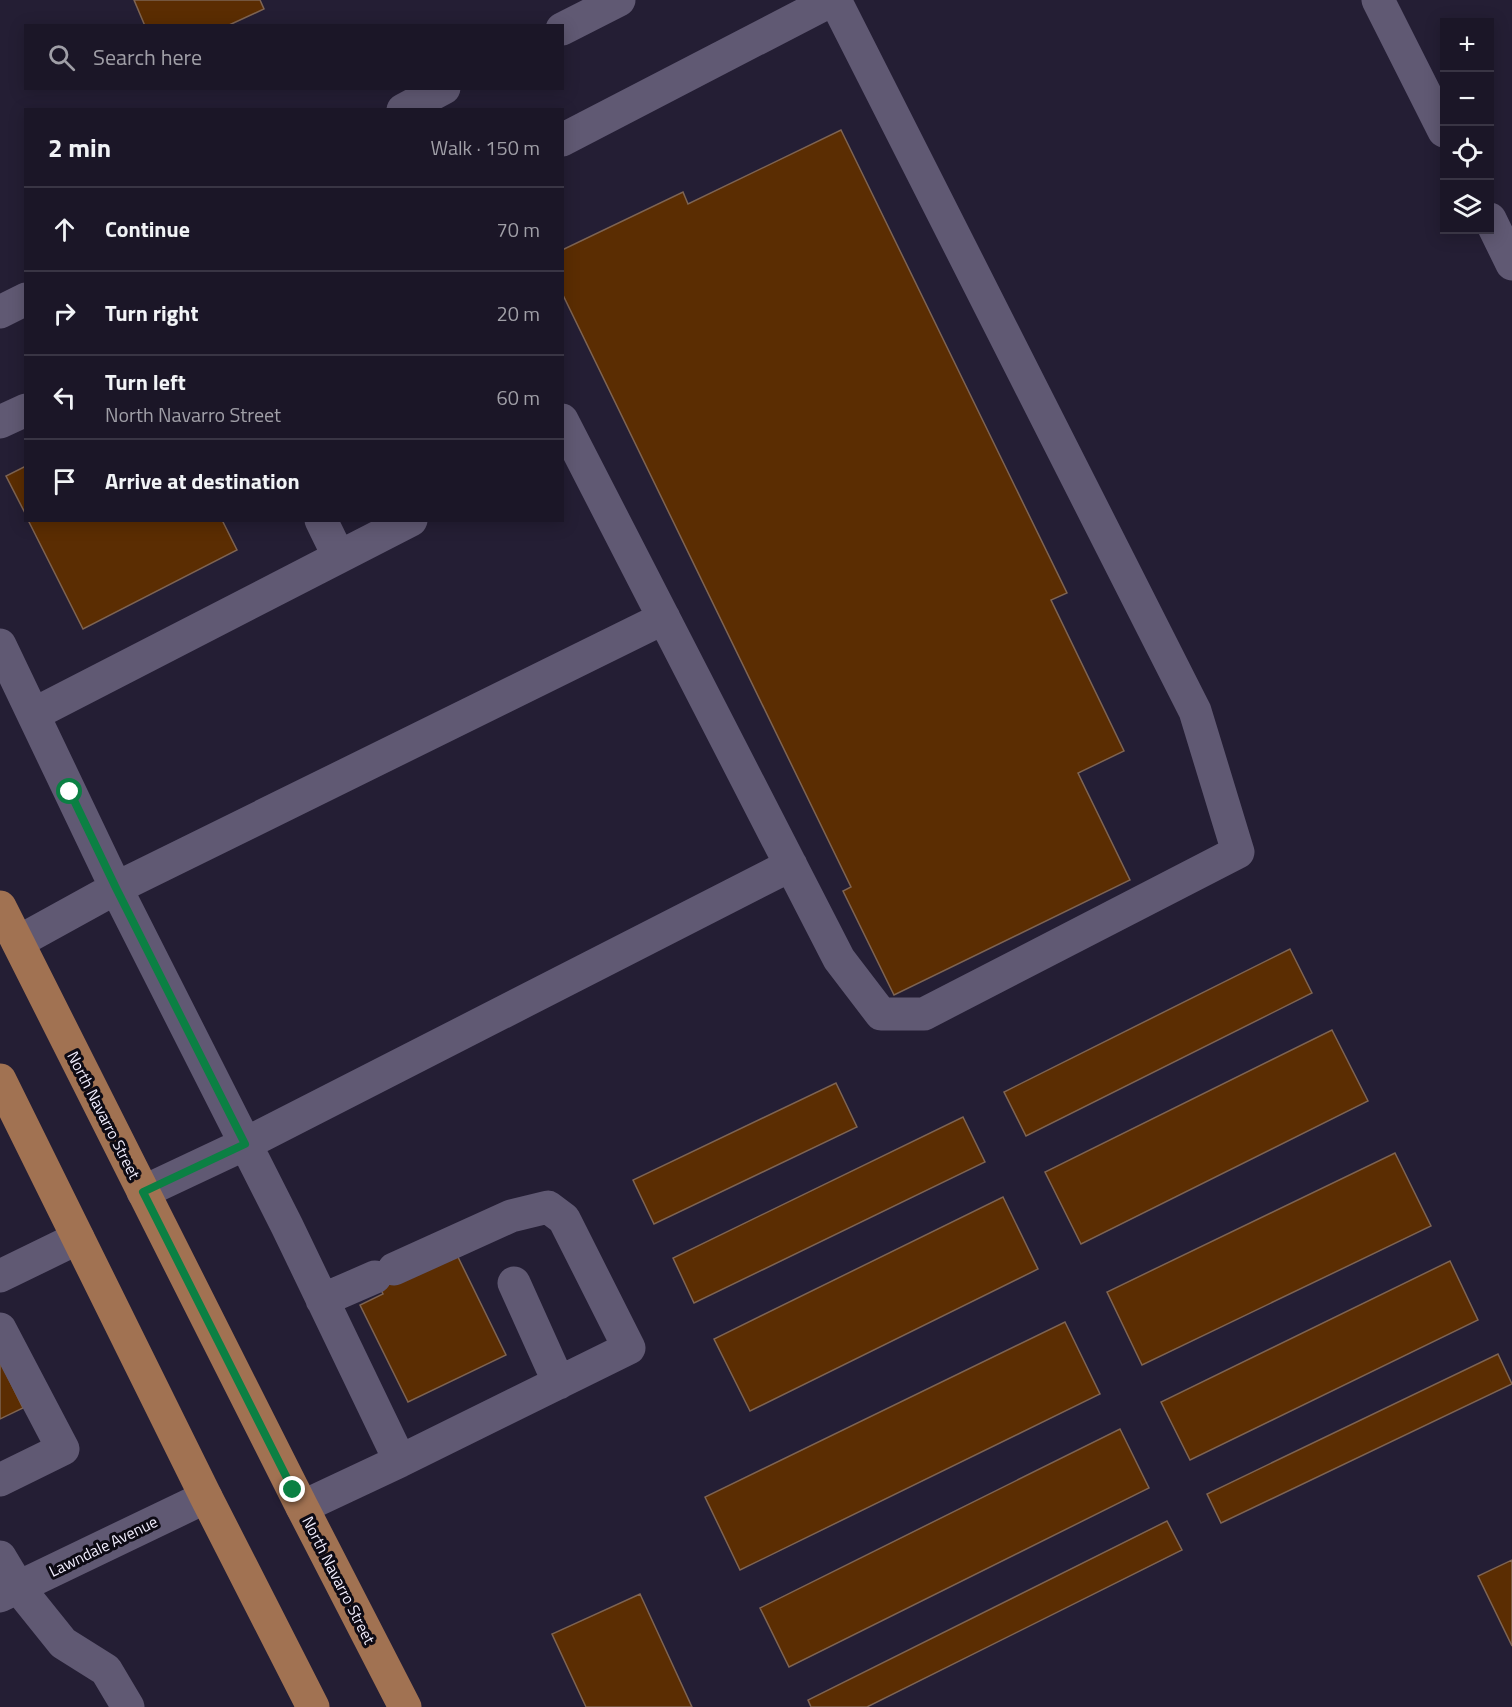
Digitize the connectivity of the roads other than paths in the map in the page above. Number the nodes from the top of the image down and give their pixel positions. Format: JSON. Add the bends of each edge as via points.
{"nodes":[{"id":1,"x":619,"y":0,"type":"edge"},
{"id":2,"x":834,"y":0,"type":"edge"},
{"id":3,"x":1378,"y":0,"type":"edge"},
{"id":4,"x":564,"y":28,"type":"edge"},
{"id":5,"x":440,"y":90,"type":"edge"},
{"id":6,"x":407,"y":108,"type":"edge"},
{"id":7,"x":1441,"y":126,"type":"edge"},
{"id":8,"x":564,"y":139,"type":"edge"},
{"id":9,"x":1494,"y":227,"type":"edge"},
{"id":10,"x":1512,"y":264,"type":"edge"},
{"id":11,"x":24,"y":300,"type":"edge"},
{"id":12,"x":0,"y":312,"type":"edge"},
{"id":13,"x":24,"y":411,"type":"edge"},
{"id":14,"x":0,"y":422,"type":"edge"},
{"id":15,"x":566,"y":434,"type":"edge"},
{"id":16,"x":322,"y":522,"type":"edge"},
{"id":17,"x":407,"y":522,"type":"edge"},
{"id":18,"x":339,"y":557,"type":"junction"},
{"id":19,"x":664,"y":618,"type":"junction"},
{"id":20,"x":0,"y":645,"type":"edge"},
{"id":21,"x":34,"y":714,"type":"junction"},
{"id":22,"x":791,"y":865,"type":"junction"},
{"id":23,"x":116,"y":888,"type":"junction"},
{"id":24,"x":0,"y":907,"type":"edge"},
{"id":25,"x":18,"y":942,"type":"junction"},
{"id":26,"x":0,"y":1080,"type":"edge"},
{"id":27,"x":245,"y":1144,"type":"junction"},
{"id":28,"x":143,"y":1192,"type":"junction"},
{"id":29,"x":78,"y":1238,"type":"junction"},
{"id":30,"x":0,"y":1276,"type":"edge"},
{"id":31,"x":514,"y":1283,"type":"dead end"},
{"id":32,"x":322,"y":1300,"type":"junction"},
{"id":33,"x":0,"y":1329,"type":"edge"},
{"id":34,"x":559,"y":1383,"type":"junction"},
{"id":35,"x":400,"y":1461,"type":"junction"},
{"id":36,"x":0,"y":1480,"type":"edge"},
{"id":37,"x":206,"y":1497,"type":"junction"},
{"id":38,"x":302,"y":1507,"type":"junction"},
{"id":39,"x":0,"y":1557,"type":"edge"},
{"id":40,"x":9,"y":1591,"type":"edge"},
{"id":41,"x":129,"y":1707,"type":"edge"},
{"id":42,"x":313,"y":1707,"type":"edge"},
{"id":43,"x":405,"y":1707,"type":"edge"}],
"edges":[{"from":1,"to":4,"type":"street"},
{"from":2,"to":8,"type":"street"},
{"from":2,"to":22,"type":"street","via":[[1195,711],[1238,852],[924,1014],[881,1014],[839,959]]},
{"from":3,"to":7,"type":"street"},
{"from":5,"to":6,"type":"street"},
{"from":9,"to":10,"type":"street"},
{"from":11,"to":12,"type":"street"},
{"from":13,"to":14,"type":"street"},
{"from":15,"to":19,"type":"street"},
{"from":16,"to":18,"type":"street"},
{"from":17,"to":18,"type":"street"},
{"from":18,"to":21,"type":"street"},
{"from":19,"to":22,"type":"street"},
{"from":19,"to":23,"type":"street"},
{"from":20,"to":21,"type":"street"},
{"from":21,"to":23,"type":"street"},
{"from":22,"to":27,"type":"street"},
{"from":23,"to":25,"type":"street"},
{"from":23,"to":27,"type":"street"},
{"from":24,"to":25,"type":"main road","name":"North Navarro Street"},
{"from":25,"to":28,"type":"main road","name":"North Navarro Street"},
{"from":26,"to":29,"type":"main road"},
{"from":27,"to":28,"type":"street"},
{"from":27,"to":32,"type":"street"},
{"from":28,"to":38,"type":"main road","name":"North Navarro Street"},
{"from":29,"to":30,"type":"street"},
{"from":29,"to":37,"type":"main road"},
{"from":31,"to":34,"type":"street"},
{"from":32,"to":34,"type":"street","via":[[511,1216],[548,1207],[564,1219],[629,1348]]},
{"from":32,"to":35,"type":"street"},
{"from":33,"to":36,"type":"street","via":[[63,1449]]},
{"from":34,"to":35,"type":"street"},
{"from":35,"to":38,"type":"street"},
{"from":37,"to":40,"type":"street","name":"Lawndale Avenue"},
{"from":37,"to":42,"type":"main road"},
{"from":38,"to":43,"type":"main road","name":"North Navarro Street"},
{"from":39,"to":40,"type":"street"},
{"from":40,"to":41,"type":"street","via":[[63,1643],[106,1670]]}]}
